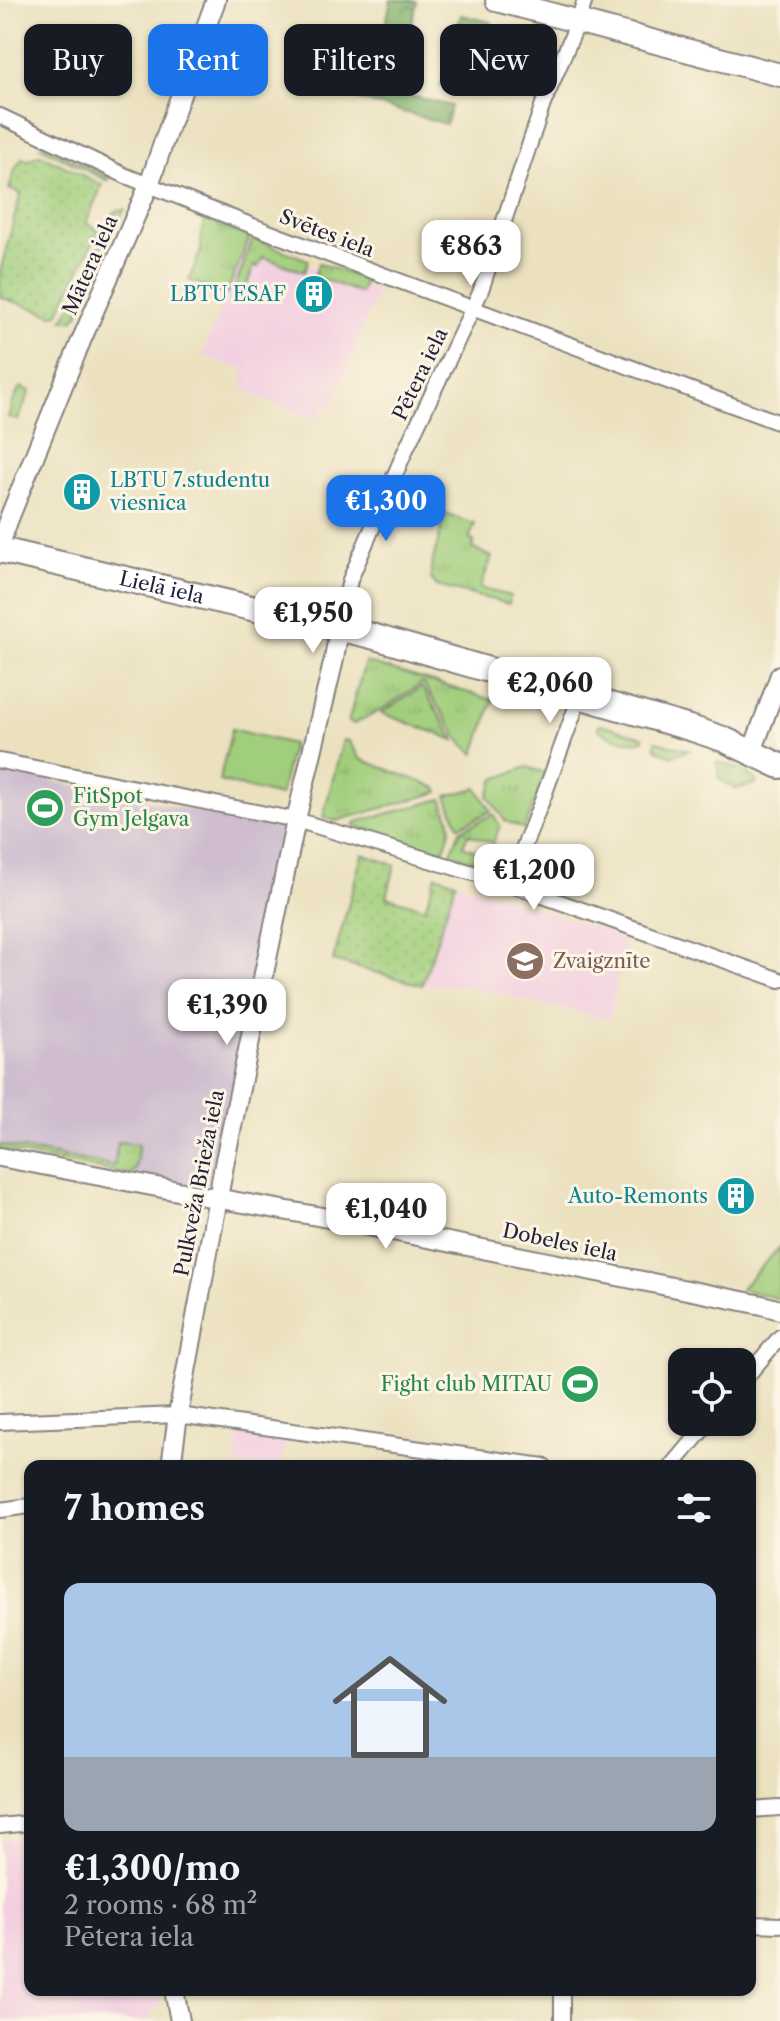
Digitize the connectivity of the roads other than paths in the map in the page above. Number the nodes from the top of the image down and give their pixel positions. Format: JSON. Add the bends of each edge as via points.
{"nodes":[{"id":1,"x":216,"y":0,"type":"edge"},
{"id":2,"x":497,"y":0,"type":"edge"},
{"id":3,"x":585,"y":0,"type":"edge"},
{"id":4,"x":578,"y":22,"type":"junction"},
{"id":5,"x":780,"y":75,"type":"edge"},
{"id":6,"x":0,"y":116,"type":"edge"},
{"id":7,"x":149,"y":185,"type":"junction"},
{"id":8,"x":473,"y":309,"type":"junction"},
{"id":9,"x":780,"y":423,"type":"edge"},
{"id":10,"x":0,"y":548,"type":"edge"},
{"id":11,"x":339,"y":629,"type":"junction"},
{"id":12,"x":780,"y":675,"type":"edge"},
{"id":13,"x":580,"y":696,"type":"junction"},
{"id":14,"x":752,"y":752,"type":"junction"},
{"id":15,"x":0,"y":761,"type":"edge"},
{"id":16,"x":780,"y":766,"type":"edge"},
{"id":17,"x":296,"y":820,"type":"junction"},
{"id":18,"x":509,"y":884,"type":"junction"},
{"id":19,"x":780,"y":980,"type":"edge"},
{"id":20,"x":0,"y":1157,"type":"edge"},
{"id":21,"x":217,"y":1198,"type":"junction"},
{"id":22,"x":780,"y":1310,"type":"edge"},
{"id":23,"x":780,"y":1337,"type":"edge"},
{"id":24,"x":756,"y":1365,"type":"edge"},
{"id":25,"x":178,"y":1415,"type":"junction"},
{"id":26,"x":0,"y":1422,"type":"edge"},
{"id":27,"x":697,"y":1436,"type":"edge"},
{"id":28,"x":172,"y":1460,"type":"edge"},
{"id":29,"x":501,"y":1460,"type":"edge"},
{"id":30,"x":677,"y":1460,"type":"edge"},
{"id":31,"x":24,"y":1507,"type":"edge"},
{"id":32,"x":0,"y":1510,"type":"edge"},
{"id":33,"x":780,"y":1808,"type":"edge"},
{"id":34,"x":756,"y":1810,"type":"edge"},
{"id":35,"x":24,"y":1824,"type":"edge"},
{"id":36,"x":0,"y":1826,"type":"edge"},
{"id":37,"x":756,"y":1924,"type":"edge"},
{"id":38,"x":780,"y":1925,"type":"edge"},
{"id":39,"x":175,"y":1996,"type":"edge"},
{"id":40,"x":562,"y":1996,"type":"edge"},
{"id":41,"x":180,"y":2021,"type":"edge"},
{"id":42,"x":562,"y":2021,"type":"edge"}],
"edges":[{"from":1,"to":7,"type":"street","name":"Mātera iela"},
{"from":2,"to":4,"type":"main road"},
{"from":3,"to":4,"type":"street","name":"Pētera iela"},
{"from":4,"to":5,"type":"main road"},
{"from":4,"to":8,"type":"street","name":"Pētera iela","via":[[543,104]]},
{"from":6,"to":7,"type":"street","name":"Svētes iela"},
{"from":7,"to":8,"type":"street","name":"Svētes iela"},
{"from":7,"to":10,"type":"street","name":"Mātera iela"},
{"from":8,"to":9,"type":"street","name":"Svētes iela"},
{"from":8,"to":11,"type":"street","name":"Pētera iela","via":[[350,580]]},
{"from":10,"to":11,"type":"main road","name":"Lielā iela"},
{"from":11,"to":13,"type":"main road","name":"Lielā iela"},
{"from":11,"to":17,"type":"street","name":"Pulkveža Brieža iela"},
{"from":12,"to":14,"type":"street"},
{"from":13,"to":14,"type":"main road","name":"Lielā iela"},
{"from":13,"to":18,"type":"street"},
{"from":14,"to":16,"type":"main road","name":"Lielā iela"},
{"from":15,"to":17,"type":"street"},
{"from":17,"to":18,"type":"street"},
{"from":17,"to":21,"type":"street","name":"Pulkveža Brieža iela"},
{"from":18,"to":19,"type":"street"},
{"from":20,"to":21,"type":"street","name":"Dobeles iela"},
{"from":21,"to":22,"type":"street","name":"Dobeles iela"},
{"from":21,"to":25,"type":"street","name":"Pulkveža Brieža iela"},
{"from":23,"to":24,"type":"street"},
{"from":25,"to":26,"type":"street"},
{"from":25,"to":28,"type":"street","name":"Pulkveža Brieža iela"},
{"from":25,"to":29,"type":"street"},
{"from":27,"to":30,"type":"street"},
{"from":31,"to":32,"type":"street"},
{"from":33,"to":34,"type":"street"},
{"from":35,"to":36,"type":"street"},
{"from":37,"to":38,"type":"street"},
{"from":39,"to":41,"type":"street"},
{"from":40,"to":42,"type":"street"}]}
